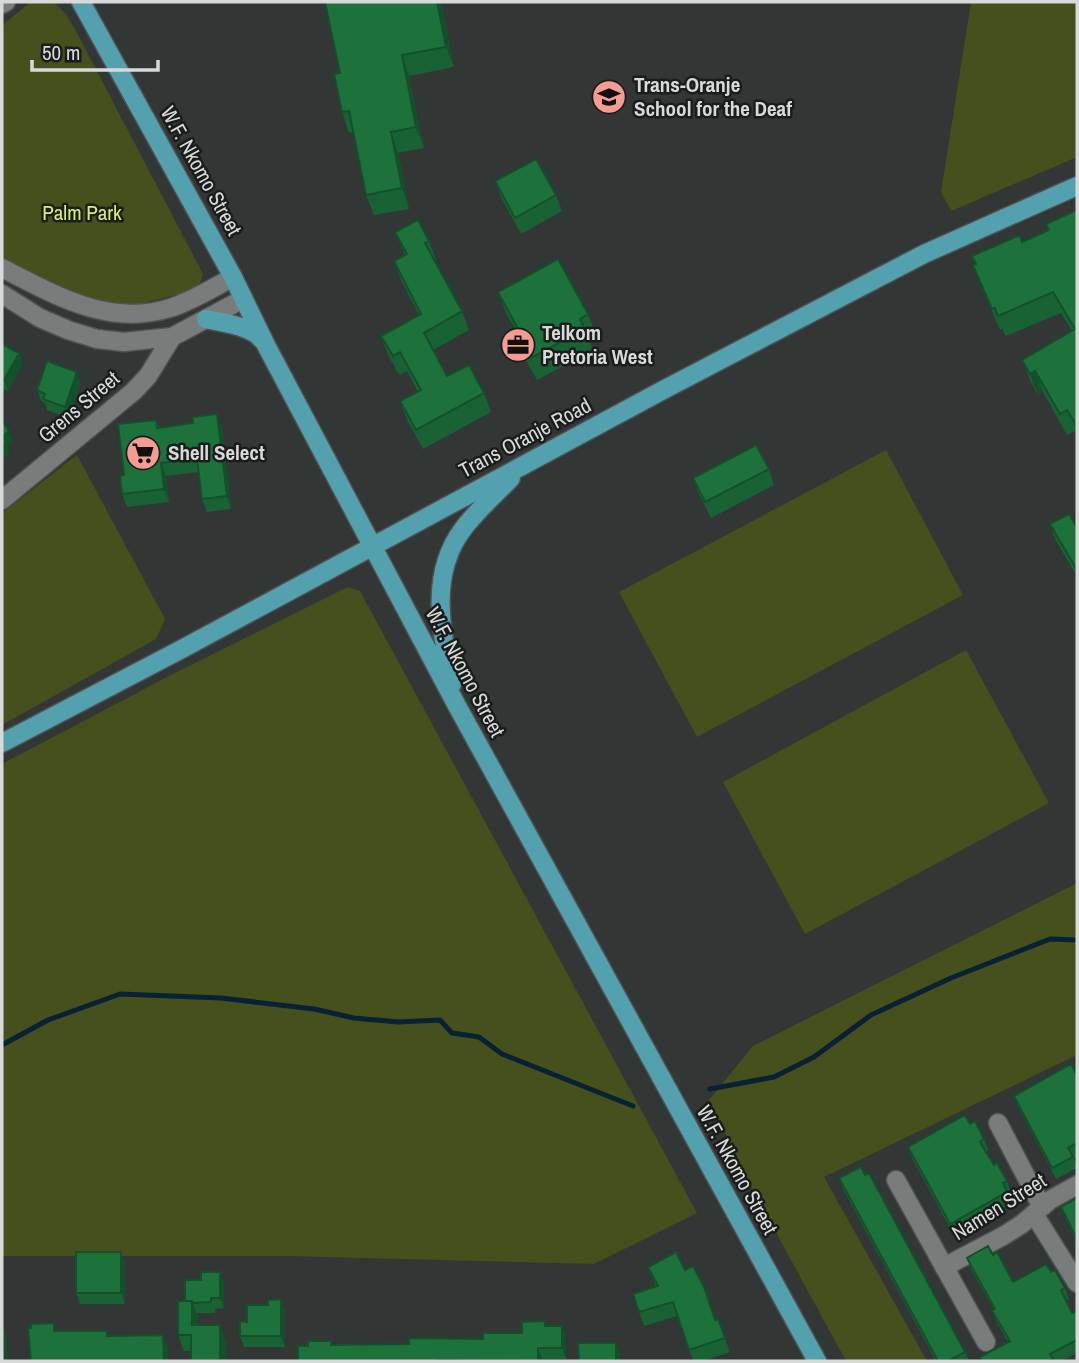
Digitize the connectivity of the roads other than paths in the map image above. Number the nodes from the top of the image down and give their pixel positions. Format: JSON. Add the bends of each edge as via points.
{"nodes":[{"id":1,"x":81,"y":2,"type":"edge"},
{"id":2,"x":1077,"y":186,"type":"edge"},
{"id":3,"x":2,"y":268,"type":"edge"},
{"id":4,"x":233,"y":277,"type":"junction"},
{"id":5,"x":2,"y":294,"type":"edge"},
{"id":6,"x":243,"y":299,"type":"junction"},
{"id":7,"x":206,"y":319,"type":"junction"},
{"id":8,"x":172,"y":337,"type":"junction"},
{"id":9,"x":267,"y":347,"type":"junction"},
{"id":10,"x":526,"y":464,"type":"junction"},
{"id":11,"x":2,"y":500,"type":"edge"},
{"id":12,"x":372,"y":546,"type":"junction"},
{"id":13,"x":457,"y":704,"type":"junction"},
{"id":14,"x":2,"y":743,"type":"edge"},
{"id":15,"x":998,"y":1123,"type":"dead end"},
{"id":16,"x":896,"y":1180,"type":"dead end"},
{"id":17,"x":1077,"y":1185,"type":"edge"},
{"id":18,"x":1038,"y":1210,"type":"junction"},
{"id":19,"x":944,"y":1267,"type":"junction"},
{"id":20,"x":1077,"y":1283,"type":"edge"},
{"id":21,"x":986,"y":1342,"type":"dead end"},
{"id":22,"x":817,"y":1361,"type":"edge"}],
"edges":[{"from":1,"to":4,"type":"main road","name":"W.F. Nkomo Street"},
{"from":2,"to":10,"type":"main road","name":"Trans Oranje Road","via":[[923,254]]},
{"from":3,"to":4,"type":"street","via":[[68,301],[119,314],[170,308]]},
{"from":4,"to":6,"type":"main road","name":"W.F. Nkomo Street"},
{"from":5,"to":8,"type":"street","via":[[40,318],[97,339],[124,342]]},
{"from":6,"to":7,"type":"street"},
{"from":6,"to":9,"type":"main road","name":"W.F. Nkomo Street"},
{"from":7,"to":8,"type":"street"},
{"from":7,"to":9,"type":"main road","via":[[259,335]]},
{"from":8,"to":11,"type":"street","name":"Grens Street","via":[[134,391]]},
{"from":9,"to":12,"type":"main road","name":"W.F. Nkomo Street"},
{"from":10,"to":12,"type":"main road","name":"Trans Oranje Road"},
{"from":10,"to":13,"type":"main road","via":[[461,531],[446,564],[440,603]]},
{"from":12,"to":13,"type":"main road","name":"W.F. Nkomo Street"},
{"from":12,"to":14,"type":"main road","name":"Trans Oranje Road"},
{"from":13,"to":22,"type":"main road","name":"W.F. Nkomo Street"},
{"from":15,"to":18,"type":"street"},
{"from":16,"to":19,"type":"street"},
{"from":17,"to":18,"type":"street","name":"Namen Street"},
{"from":18,"to":19,"type":"street","name":"Namen Street","via":[[1003,1236]]},
{"from":18,"to":20,"type":"street"},
{"from":19,"to":21,"type":"street"}]}
